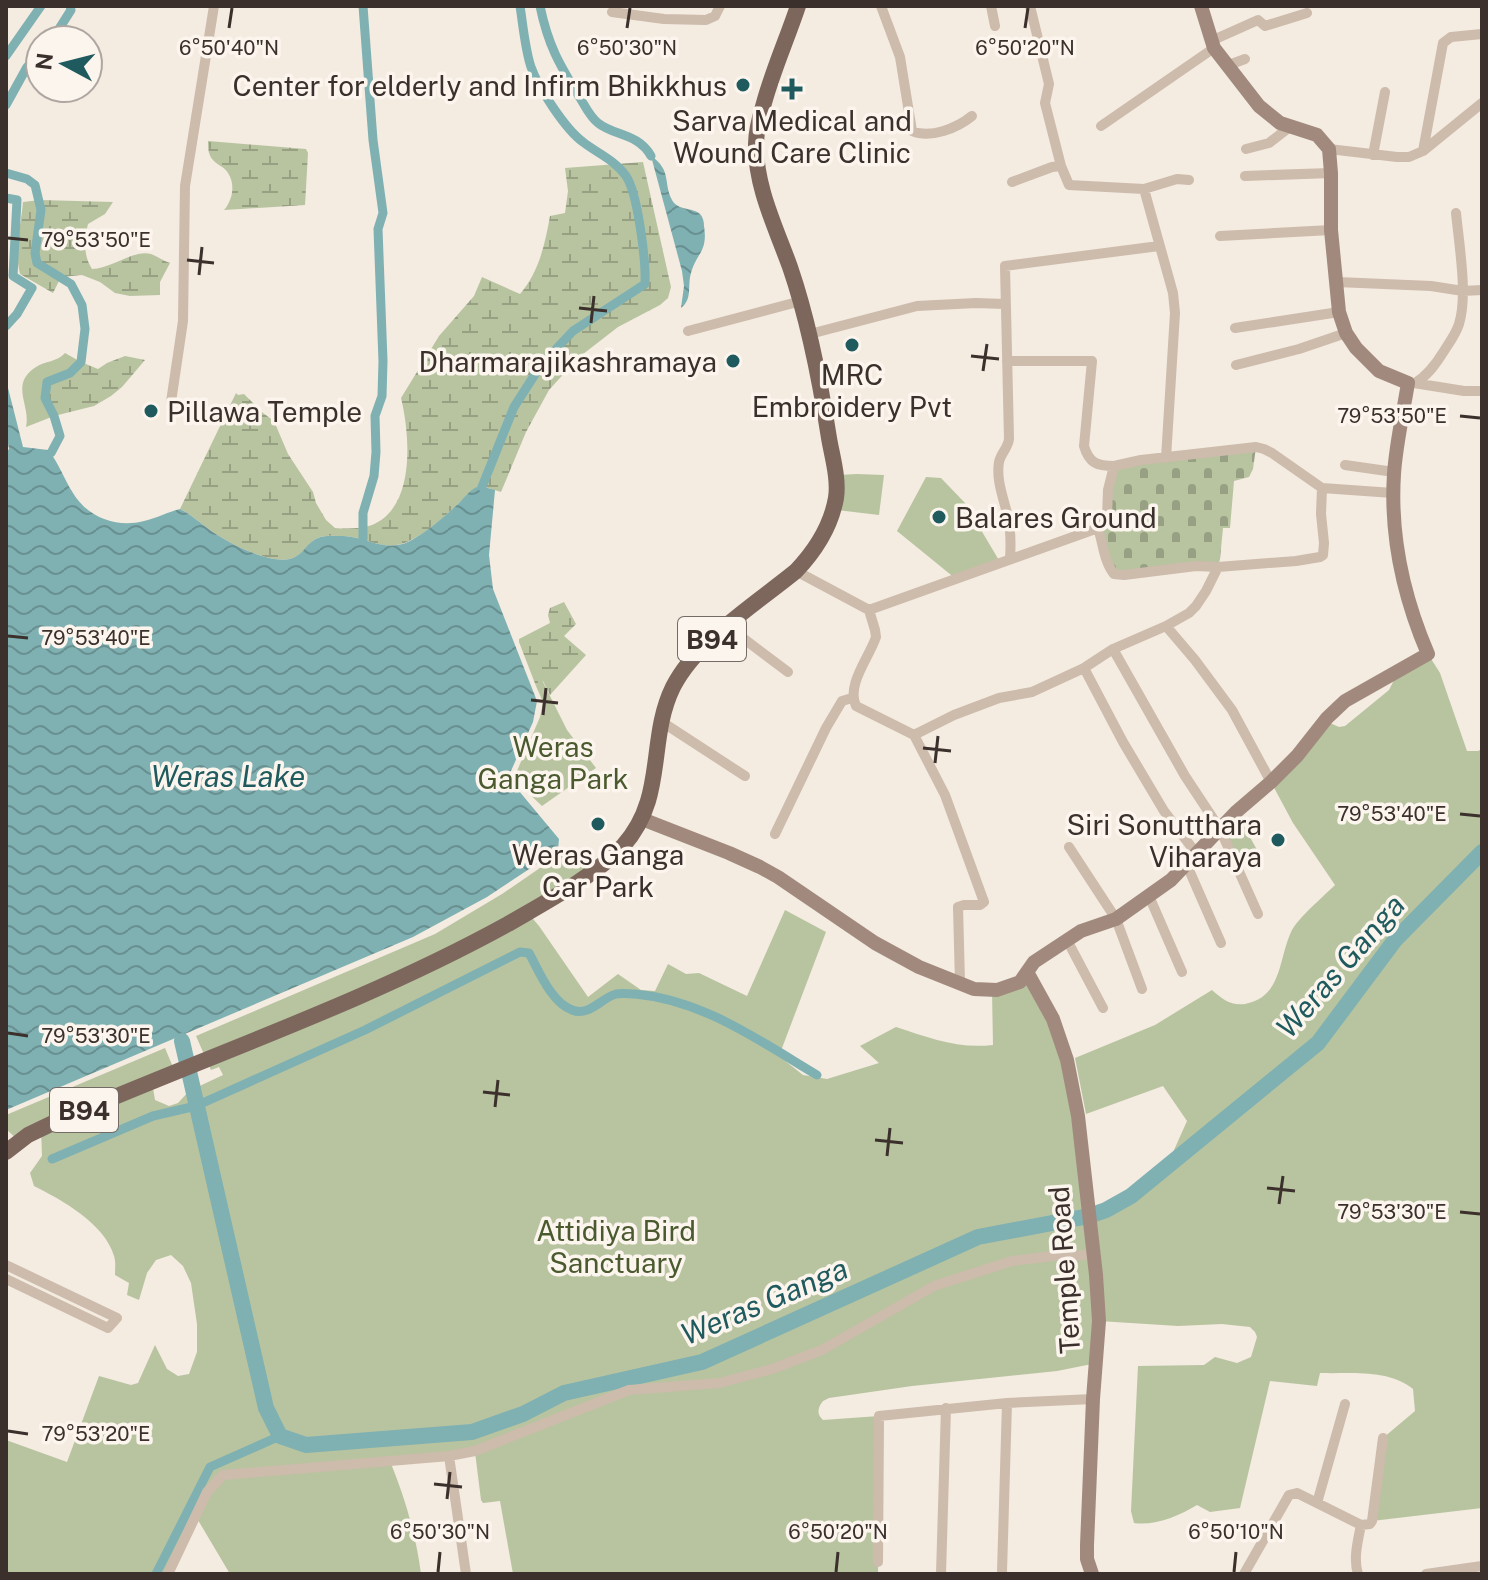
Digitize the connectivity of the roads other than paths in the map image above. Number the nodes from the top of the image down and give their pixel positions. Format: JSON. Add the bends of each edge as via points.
{"nodes":[{"id":1,"x":214,"y":6,"type":"edge"},
{"id":2,"x":720,"y":6,"type":"edge"},
{"id":3,"x":798,"y":6,"type":"edge"},
{"id":4,"x":881,"y":6,"type":"edge"},
{"id":5,"x":991,"y":6,"type":"edge"},
{"id":6,"x":1030,"y":6,"type":"edge"},
{"id":7,"x":1201,"y":6,"type":"edge"},
{"id":8,"x":612,"y":12,"type":"dead end"},
{"id":9,"x":1307,"y":13,"type":"dead end"},
{"id":10,"x":995,"y":26,"type":"dead end"},
{"id":11,"x":1482,"y":34,"type":"edge"},
{"id":12,"x":1213,"y":45,"type":"junction"},
{"id":13,"x":1245,"y":59,"type":"dead end"},
{"id":14,"x":1226,"y":66,"type":"junction"},
{"id":15,"x":1385,"y":92,"type":"dead end"},
{"id":16,"x":1482,"y":103,"type":"edge"},
{"id":17,"x":972,"y":116,"type":"dead end"},
{"id":18,"x":1101,"y":126,"type":"dead end"},
{"id":19,"x":1291,"y":126,"type":"junction"},
{"id":20,"x":1246,"y":149,"type":"dead end"},
{"id":21,"x":1329,"y":149,"type":"junction"},
{"id":22,"x":1423,"y":151,"type":"junction"},
{"id":23,"x":1373,"y":155,"type":"junction"},
{"id":24,"x":1061,"y":166,"type":"junction"},
{"id":25,"x":1331,"y":173,"type":"junction"},
{"id":26,"x":1245,"y":176,"type":"dead end"},
{"id":27,"x":1189,"y":180,"type":"dead end"},
{"id":28,"x":1012,"y":182,"type":"dead end"},
{"id":29,"x":1144,"y":189,"type":"junction"},
{"id":30,"x":1456,"y":213,"type":"dead end"},
{"id":31,"x":1331,"y":230,"type":"junction"},
{"id":32,"x":1220,"y":236,"type":"dead end"},
{"id":33,"x":1159,"y":246,"type":"junction"},
{"id":34,"x":1337,"y":282,"type":"junction"},
{"id":35,"x":1482,"y":290,"type":"edge"},
{"id":36,"x":1463,"y":291,"type":"junction"},
{"id":37,"x":801,"y":301,"type":"junction"},
{"id":38,"x":1005,"y":304,"type":"junction"},
{"id":39,"x":1339,"y":312,"type":"junction"},
{"id":40,"x":1235,"y":328,"type":"dead end"},
{"id":41,"x":688,"y":331,"type":"dead end"},
{"id":42,"x":1346,"y":333,"type":"junction"},
{"id":43,"x":810,"y":334,"type":"junction"},
{"id":44,"x":1007,"y":361,"type":"junction"},
{"id":45,"x":1236,"y":365,"type":"dead end"},
{"id":46,"x":1411,"y":383,"type":"junction"},
{"id":47,"x":1482,"y":391,"type":"edge"},
{"id":48,"x":171,"y":402,"type":"dead end"},
{"id":49,"x":1166,"y":458,"type":"junction"},
{"id":50,"x":1345,"y":465,"type":"dead end"},
{"id":51,"x":1114,"y":466,"type":"junction"},
{"id":52,"x":1394,"y":472,"type":"junction"},
{"id":53,"x":1322,"y":488,"type":"junction"},
{"id":54,"x":1393,"y":493,"type":"junction"},
{"id":55,"x":1098,"y":528,"type":"junction"},
{"id":56,"x":1010,"y":559,"type":"junction"},
{"id":57,"x":1218,"y":567,"type":"junction"},
{"id":58,"x":796,"y":571,"type":"junction"},
{"id":59,"x":869,"y":610,"type":"junction"},
{"id":60,"x":727,"y":626,"type":"junction"},
{"id":61,"x":1166,"y":626,"type":"junction"},
{"id":62,"x":1113,"y":649,"type":"junction"},
{"id":63,"x":1084,"y":668,"type":"junction"},
{"id":64,"x":788,"y":672,"type":"dead end"},
{"id":65,"x":852,"y":698,"type":"junction"},
{"id":66,"x":662,"y":722,"type":"junction"},
{"id":67,"x":914,"y":735,"type":"junction"},
{"id":68,"x":745,"y":776,"type":"dead end"},
{"id":69,"x":1271,"y":782,"type":"junction"},
{"id":70,"x":642,"y":819,"type":"junction"},
{"id":71,"x":1220,"y":829,"type":"junction"},
{"id":72,"x":775,"y":834,"type":"dead end"},
{"id":73,"x":1069,"y":847,"type":"dead end"},
{"id":74,"x":1191,"y":858,"type":"junction"},
{"id":75,"x":1149,"y":896,"type":"junction"},
{"id":76,"x":1258,"y":914,"type":"dead end"},
{"id":77,"x":1116,"y":919,"type":"junction"},
{"id":78,"x":1067,"y":940,"type":"junction"},
{"id":79,"x":1221,"y":943,"type":"dead end"},
{"id":80,"x":1027,"y":972,"type":"junction"},
{"id":81,"x":1182,"y":972,"type":"dead end"},
{"id":82,"x":960,"y":983,"type":"junction"},
{"id":83,"x":1142,"y":989,"type":"dead end"},
{"id":84,"x":1103,"y":1008,"type":"dead end"},
{"id":85,"x":6,"y":1152,"type":"edge"},
{"id":86,"x":1093,"y":1251,"type":"junction"},
{"id":87,"x":6,"y":1265,"type":"edge"},
{"id":88,"x":6,"y":1279,"type":"edge"},
{"id":89,"x":1093,"y":1399,"type":"junction"},
{"id":90,"x":1007,"y":1403,"type":"junction"},
{"id":91,"x":1345,"y":1404,"type":"dead end"},
{"id":92,"x":946,"y":1408,"type":"junction"},
{"id":93,"x":1383,"y":1438,"type":"dead end"},
{"id":94,"x":449,"y":1456,"type":"junction"},
{"id":95,"x":1317,"y":1503,"type":"junction"},
{"id":96,"x":1361,"y":1525,"type":"junction"},
{"id":97,"x":173,"y":1562,"type":"junction"},
{"id":98,"x":878,"y":1562,"type":"dead end"},
{"id":99,"x":1482,"y":1566,"type":"edge"},
{"id":100,"x":1002,"y":1572,"type":"dead end"},
{"id":101,"x":168,"y":1574,"type":"edge"},
{"id":102,"x":181,"y":1574,"type":"edge"},
{"id":103,"x":466,"y":1574,"type":"edge"},
{"id":104,"x":941,"y":1574,"type":"edge"},
{"id":105,"x":1092,"y":1574,"type":"edge"},
{"id":106,"x":1244,"y":1574,"type":"edge"},
{"id":107,"x":1358,"y":1574,"type":"edge"},
{"id":108,"x":1426,"y":1574,"type":"edge"}],
"edges":[{"from":1,"to":48,"type":"street","via":[[185,186],[183,321]]},
{"from":2,"to":8,"type":"street","via":[[706,20]]},
{"from":3,"to":37,"type":"main road","number":"B94","via":[[772,73],[756,144],[764,194]]},
{"from":4,"to":17,"type":"street","via":[[900,57],[912,131],[921,135],[947,129]]},
{"from":5,"to":10,"type":"street"},
{"from":6,"to":24,"type":"street"},
{"from":7,"to":12,"type":"street"},
{"from":9,"to":12,"type":"street","via":[[1265,26],[1258,20]]},
{"from":11,"to":22,"type":"street","via":[[1451,37],[1443,43]]},
{"from":12,"to":14,"type":"street"},
{"from":12,"to":18,"type":"street"},
{"from":13,"to":14,"type":"street"},
{"from":14,"to":19,"type":"street","via":[[1259,106]]},
{"from":15,"to":23,"type":"street"},
{"from":16,"to":22,"type":"street"},
{"from":19,"to":20,"type":"street","via":[[1269,143]]},
{"from":19,"to":21,"type":"street","via":[[1317,135]]},
{"from":21,"to":23,"type":"street"},
{"from":21,"to":25,"type":"street"},
{"from":22,"to":23,"type":"street","via":[[1409,157]]},
{"from":24,"to":28,"type":"street"},
{"from":24,"to":29,"type":"street","via":[[1069,185]]},
{"from":25,"to":26,"type":"street"},
{"from":25,"to":31,"type":"street"},
{"from":27,"to":29,"type":"street"},
{"from":29,"to":33,"type":"street"},
{"from":30,"to":36,"type":"street"},
{"from":31,"to":32,"type":"street"},
{"from":31,"to":34,"type":"street"},
{"from":33,"to":38,"type":"street","via":[[1005,266]]},
{"from":33,"to":49,"type":"street","via":[[1175,313]]},
{"from":34,"to":36,"type":"street"},
{"from":34,"to":39,"type":"street"},
{"from":35,"to":36,"type":"street"},
{"from":36,"to":46,"type":"street","via":[[1458,328],[1425,376]]},
{"from":37,"to":41,"type":"street"},
{"from":37,"to":43,"type":"main road","number":"B94"},
{"from":38,"to":43,"type":"street","via":[[917,306]]},
{"from":38,"to":44,"type":"street"},
{"from":39,"to":40,"type":"street"},
{"from":39,"to":42,"type":"street"},
{"from":42,"to":45,"type":"street"},
{"from":42,"to":46,"type":"street","via":[[1379,371]]},
{"from":43,"to":58,"type":"main road","number":"B94","via":[[836,493],[819,543]]},
{"from":44,"to":51,"type":"street","via":[[1092,361],[1084,446],[1093,464]]},
{"from":44,"to":56,"type":"street","via":[[1009,439],[999,474],[1011,535]]},
{"from":46,"to":47,"type":"street"},
{"from":46,"to":52,"type":"street"},
{"from":49,"to":51,"type":"street"},
{"from":49,"to":53,"type":"street","via":[[1256,447]]},
{"from":50,"to":52,"type":"street"},
{"from":51,"to":55,"type":"street","via":[[1107,517]]},
{"from":52,"to":54,"type":"street"},
{"from":53,"to":54,"type":"street"},
{"from":53,"to":57,"type":"street","via":[[1323,555]]},
{"from":54,"to":69,"type":"street","via":[[1406,594],[1428,654],[1345,701]]},
{"from":55,"to":56,"type":"street"},
{"from":55,"to":57,"type":"street","via":[[1114,574]]},
{"from":56,"to":59,"type":"street"},
{"from":57,"to":61,"type":"street","via":[[1196,606]]},
{"from":58,"to":59,"type":"street"},
{"from":58,"to":60,"type":"main road","number":"B94"},
{"from":59,"to":65,"type":"street","via":[[876,637]]},
{"from":60,"to":64,"type":"street"},
{"from":60,"to":66,"type":"main road","number":"B94","via":[[680,675]]},
{"from":61,"to":62,"type":"street"},
{"from":61,"to":69,"type":"street","via":[[1232,710]]},
{"from":62,"to":63,"type":"street"},
{"from":62,"to":71,"type":"street"},
{"from":63,"to":67,"type":"street"},
{"from":63,"to":74,"type":"street"},
{"from":65,"to":67,"type":"street","via":[[856,706]]},
{"from":65,"to":72,"type":"street","via":[[842,701],[826,728]]},
{"from":66,"to":68,"type":"street"},
{"from":66,"to":70,"type":"main road","number":"B94"},
{"from":67,"to":82,"type":"street","via":[[945,795],[984,902],[958,907]]},
{"from":69,"to":71,"type":"street"},
{"from":70,"to":82,"type":"street","via":[[746,860],[875,943]]},
{"from":70,"to":85,"type":"main road","number":"B94","via":[[620,849],[591,873],[471,944],[41,1129]]},
{"from":71,"to":74,"type":"street"},
{"from":71,"to":76,"type":"street"},
{"from":73,"to":77,"type":"street"},
{"from":74,"to":75,"type":"street"},
{"from":74,"to":79,"type":"street"},
{"from":75,"to":77,"type":"street"},
{"from":75,"to":81,"type":"street"},
{"from":77,"to":78,"type":"street"},
{"from":77,"to":83,"type":"street"},
{"from":78,"to":80,"type":"street"},
{"from":78,"to":84,"type":"street"},
{"from":80,"to":82,"type":"street","via":[[1014,985],[992,991]]},
{"from":80,"to":86,"type":"street","name":"Temple Road","via":[[1053,1019],[1067,1060]]},
{"from":86,"to":89,"type":"street","name":"Temple Road","via":[[1099,1321]]},
{"from":86,"to":94,"type":"street","via":[[1012,1261],[934,1286],[822,1350],[772,1369],[719,1383],[629,1390],[475,1451]]},
{"from":87,"to":88,"type":"street","via":[[117,1318],[108,1328]]},
{"from":89,"to":90,"type":"street"},
{"from":89,"to":105,"type":"street","name":"Temple Road","via":[[1087,1545]]},
{"from":90,"to":92,"type":"street"},
{"from":90,"to":100,"type":"street"},
{"from":91,"to":95,"type":"street"},
{"from":92,"to":98,"type":"street","via":[[879,1416]]},
{"from":92,"to":104,"type":"street"},
{"from":93,"to":96,"type":"street","via":[[1372,1521]]},
{"from":94,"to":97,"type":"street","via":[[223,1475],[207,1492]]},
{"from":94,"to":103,"type":"street"},
{"from":95,"to":96,"type":"street"},
{"from":95,"to":106,"type":"street","via":[[1297,1493],[1289,1495]]},
{"from":96,"to":107,"type":"street"},
{"from":97,"to":101,"type":"street"},
{"from":97,"to":102,"type":"street"},
{"from":99,"to":108,"type":"street"}]}
